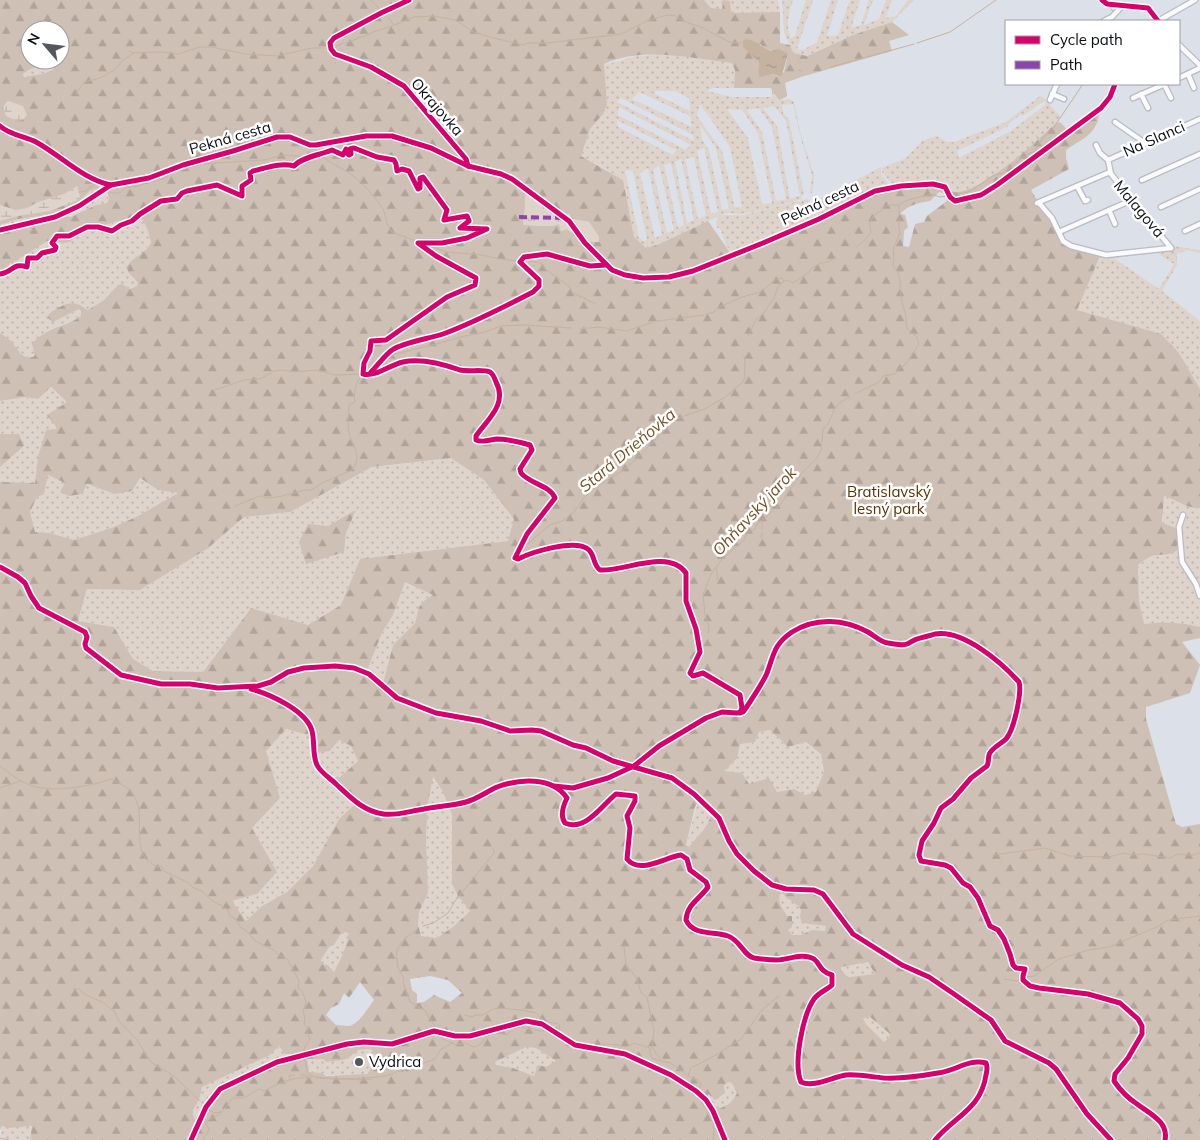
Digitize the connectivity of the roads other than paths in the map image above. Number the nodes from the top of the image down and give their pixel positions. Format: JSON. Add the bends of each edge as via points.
{"nodes":[{"id":1,"x":409,"y":0,"type":"edge"},
{"id":2,"x":1195,"y":0,"type":"edge"},
{"id":3,"x":1106,"y":20,"type":"edge"},
{"id":4,"x":1161,"y":20,"type":"edge"},
{"id":5,"x":1180,"y":46,"type":"edge"},
{"id":6,"x":1200,"y":66,"type":"edge"},
{"id":7,"x":1188,"y":74,"type":"junction"},
{"id":8,"x":1180,"y":78,"type":"edge"},
{"id":9,"x":1056,"y":85,"type":"edge"},
{"id":10,"x":1115,"y":85,"type":"edge"},
{"id":11,"x":1163,"y":85,"type":"edge"},
{"id":12,"x":1165,"y":85,"type":"edge"},
{"id":13,"x":1194,"y":88,"type":"dead end"},
{"id":14,"x":1052,"y":94,"type":"junction"},
{"id":15,"x":1141,"y":94,"type":"junction"},
{"id":16,"x":1133,"y":98,"type":"dead end"},
{"id":17,"x":1171,"y":98,"type":"dead end"},
{"id":18,"x":1064,"y":99,"type":"dead end"},
{"id":19,"x":1050,"y":100,"type":"dead end"},
{"id":20,"x":1148,"y":108,"type":"dead end"},
{"id":21,"x":1200,"y":119,"type":"edge"},
{"id":22,"x":1115,"y":122,"type":"dead end"},
{"id":23,"x":0,"y":126,"type":"edge"},
{"id":24,"x":1145,"y":143,"type":"junction"},
{"id":25,"x":1096,"y":145,"type":"dead end"},
{"id":26,"x":1200,"y":154,"type":"edge"},
{"id":27,"x":1108,"y":160,"type":"junction"},
{"id":28,"x":470,"y":167,"type":"joint"},
{"id":29,"x":1110,"y":172,"type":"junction"},
{"id":30,"x":1142,"y":180,"type":"dead end"},
{"id":31,"x":111,"y":185,"type":"junction"},
{"id":32,"x":1078,"y":186,"type":"junction"},
{"id":33,"x":1200,"y":189,"type":"edge"},
{"id":34,"x":1088,"y":200,"type":"dead end"},
{"id":35,"x":1132,"y":200,"type":"junction"},
{"id":36,"x":1160,"y":207,"type":"dead end"},
{"id":37,"x":1109,"y":210,"type":"junction"},
{"id":38,"x":572,"y":224,"type":"dead end"},
{"id":39,"x":1116,"y":224,"type":"dead end"},
{"id":40,"x":1200,"y":224,"type":"edge"},
{"id":41,"x":0,"y":230,"type":"edge"},
{"id":42,"x":1186,"y":230,"type":"dead end"},
{"id":43,"x":1059,"y":232,"type":"junction"},
{"id":44,"x":1183,"y":515,"type":"dead end"},
{"id":45,"x":1200,"y":596,"type":"edge"},
{"id":46,"x":191,"y":1140,"type":"edge"},
{"id":47,"x":725,"y":1140,"type":"edge"}],
"edges":[{"from":1,"to":28,"type":"street","name":"Okrajovka","via":[[334,38],[330,47],[335,54],[371,67],[404,86]]},
{"from":2,"to":4,"type":"street"},
{"from":3,"to":4,"type":"street","via":[[1122,5],[1147,8],[1158,14]]},
{"from":5,"to":6,"type":"street"},
{"from":6,"to":7,"type":"street"},
{"from":7,"to":8,"type":"street"},
{"from":7,"to":13,"type":"street"},
{"from":9,"to":14,"type":"street"},
{"from":10,"to":38,"type":"street","name":"Pekná cesta","via":[[1102,108],[981,195],[957,202],[945,187],[936,184],[875,191],[763,244],[693,271],[660,278],[615,272],[585,243]]},
{"from":11,"to":15,"type":"street"},
{"from":12,"to":17,"type":"street"},
{"from":14,"to":18,"type":"street"},
{"from":14,"to":19,"type":"street"},
{"from":15,"to":16,"type":"street"},
{"from":15,"to":20,"type":"street"},
{"from":21,"to":24,"type":"street","name":"Na Slanci"},
{"from":22,"to":24,"type":"street"},
{"from":23,"to":31,"type":"street","via":[[36,142],[88,175]]},
{"from":24,"to":27,"type":"street","name":"Na Slanci"},
{"from":25,"to":27,"type":"street","name":"Malagová"},
{"from":26,"to":30,"type":"street"},
{"from":27,"to":29,"type":"street","name":"Malagová"},
{"from":28,"to":31,"type":"street","name":"Pekná cesta","via":[[431,148],[392,136],[366,136],[316,146],[282,136],[149,178]]},
{"from":29,"to":32,"type":"street"},
{"from":29,"to":35,"type":"street","name":"Malagová"},
{"from":31,"to":41,"type":"street","name":"Pekná cesta","via":[[55,217]]},
{"from":32,"to":34,"type":"street","via":[[1085,201]]},
{"from":32,"to":43,"type":"street","via":[[1037,203],[1052,218]]},
{"from":33,"to":36,"type":"street"},
{"from":35,"to":37,"type":"street"},
{"from":35,"to":43,"type":"street","name":"Malagová","via":[[1171,248],[1102,255],[1067,244]]},
{"from":37,"to":39,"type":"street"},
{"from":37,"to":43,"type":"street"},
{"from":40,"to":42,"type":"street"},
{"from":44,"to":45,"type":"street","via":[[1179,527],[1182,562]]},
{"from":46,"to":47,"type":"street","via":[[206,1107],[220,1089],[277,1062],[351,1043],[392,1044],[428,1032],[470,1036],[520,1022],[537,1023],[580,1047],[618,1053],[664,1070],[698,1092],[713,1111]]}]}
